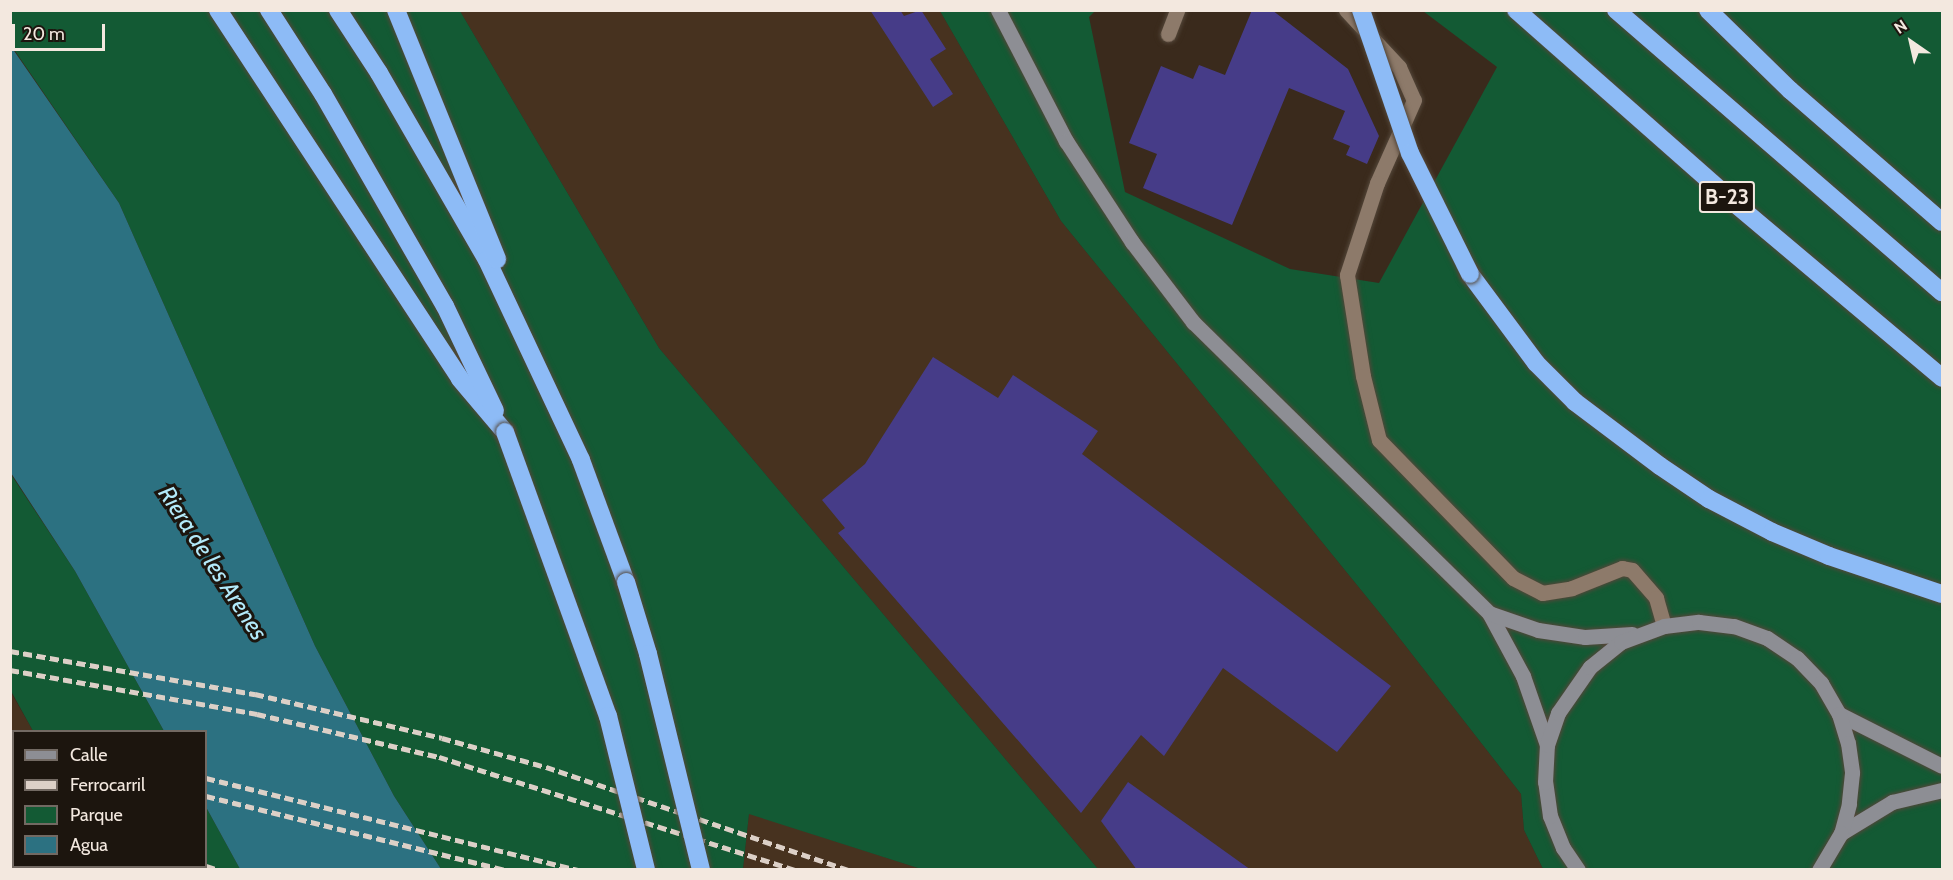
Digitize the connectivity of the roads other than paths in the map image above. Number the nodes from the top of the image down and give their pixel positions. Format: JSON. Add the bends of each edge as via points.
{"nodes":[{"id":1,"x":218,"y":10,"type":"edge"},
{"id":2,"x":269,"y":10,"type":"edge"},
{"id":3,"x":338,"y":10,"type":"edge"},
{"id":4,"x":396,"y":10,"type":"edge"},
{"id":5,"x":998,"y":10,"type":"edge"},
{"id":6,"x":1177,"y":10,"type":"edge"},
{"id":7,"x":1346,"y":10,"type":"edge"},
{"id":8,"x":1361,"y":10,"type":"edge"},
{"id":9,"x":1515,"y":10,"type":"edge"},
{"id":10,"x":1616,"y":10,"type":"edge"},
{"id":11,"x":1708,"y":10,"type":"edge"},
{"id":12,"x":1168,"y":34,"type":"dead end"},
{"id":13,"x":1942,"y":222,"type":"edge"},
{"id":14,"x":491,"y":258,"type":"junction"},
{"id":15,"x":1942,"y":292,"type":"edge"},
{"id":16,"x":1942,"y":378,"type":"edge"},
{"id":17,"x":505,"y":432,"type":"junction"},
{"id":18,"x":1942,"y":594,"type":"edge"},
{"id":19,"x":1489,"y":613,"type":"junction"},
{"id":20,"x":1664,"y":626,"type":"junction"},
{"id":21,"x":1639,"y":634,"type":"junction"},
{"id":22,"x":1839,"y":714,"type":"junction"},
{"id":23,"x":1547,"y":745,"type":"junction"},
{"id":24,"x":1942,"y":766,"type":"edge"},
{"id":25,"x":1942,"y":790,"type":"edge"},
{"id":26,"x":1840,"y":833,"type":"junction"},
{"id":27,"x":1822,"y":867,"type":"edge"},
{"id":28,"x":646,"y":870,"type":"edge"},
{"id":29,"x":701,"y":870,"type":"edge"},
{"id":30,"x":1578,"y":870,"type":"edge"}],
"edges":[{"from":1,"to":17,"type":"highway","via":[[460,379]]},
{"from":2,"to":17,"type":"highway","via":[[323,94],[445,306]]},
{"from":3,"to":14,"type":"highway"},
{"from":4,"to":14,"type":"highway"},
{"from":5,"to":19,"type":"main road","via":[[1066,141],[1132,242],[1193,322]]},
{"from":6,"to":12,"type":"lane"},
{"from":7,"to":20,"type":"lane","via":[[1399,67],[1414,100],[1377,183],[1347,275],[1379,440],[1514,578],[1542,593],[1572,588],[1622,568],[1632,570],[1656,598]]},
{"from":8,"to":18,"type":"highway","bridge":true,"via":[[1410,153],[1470,274],[1536,363],[1583,408],[1710,499],[1829,556]]},
{"from":9,"to":16,"type":"highway","number":"B-23"},
{"from":10,"to":15,"type":"highway"},
{"from":11,"to":13,"type":"highway","via":[[1790,90]]},
{"from":14,"to":29,"type":"highway","bridge":true,"via":[[581,460],[615,548],[648,654]]},
{"from":17,"to":28,"type":"highway","bridge":true,"via":[[608,716]]},
{"from":19,"to":21,"type":"main road","via":[[1538,630],[1585,637]]},
{"from":19,"to":23,"type":"main road","via":[[1523,676]]},
{"from":20,"to":21,"type":"main road"},
{"from":20,"to":22,"type":"main road","via":[[1734,626],[1767,638],[1797,658],[1821,683]]},
{"from":21,"to":23,"type":"main road","via":[[1606,653],[1576,683],[1558,713]]},
{"from":22,"to":24,"type":"main road"},
{"from":22,"to":26,"type":"main road","via":[[1852,773]]},
{"from":23,"to":30,"type":"main road","via":[[1545,782],[1550,816],[1563,848]]},
{"from":25,"to":26,"type":"main road","via":[[1892,802]]},
{"from":26,"to":27,"type":"main road"}]}
